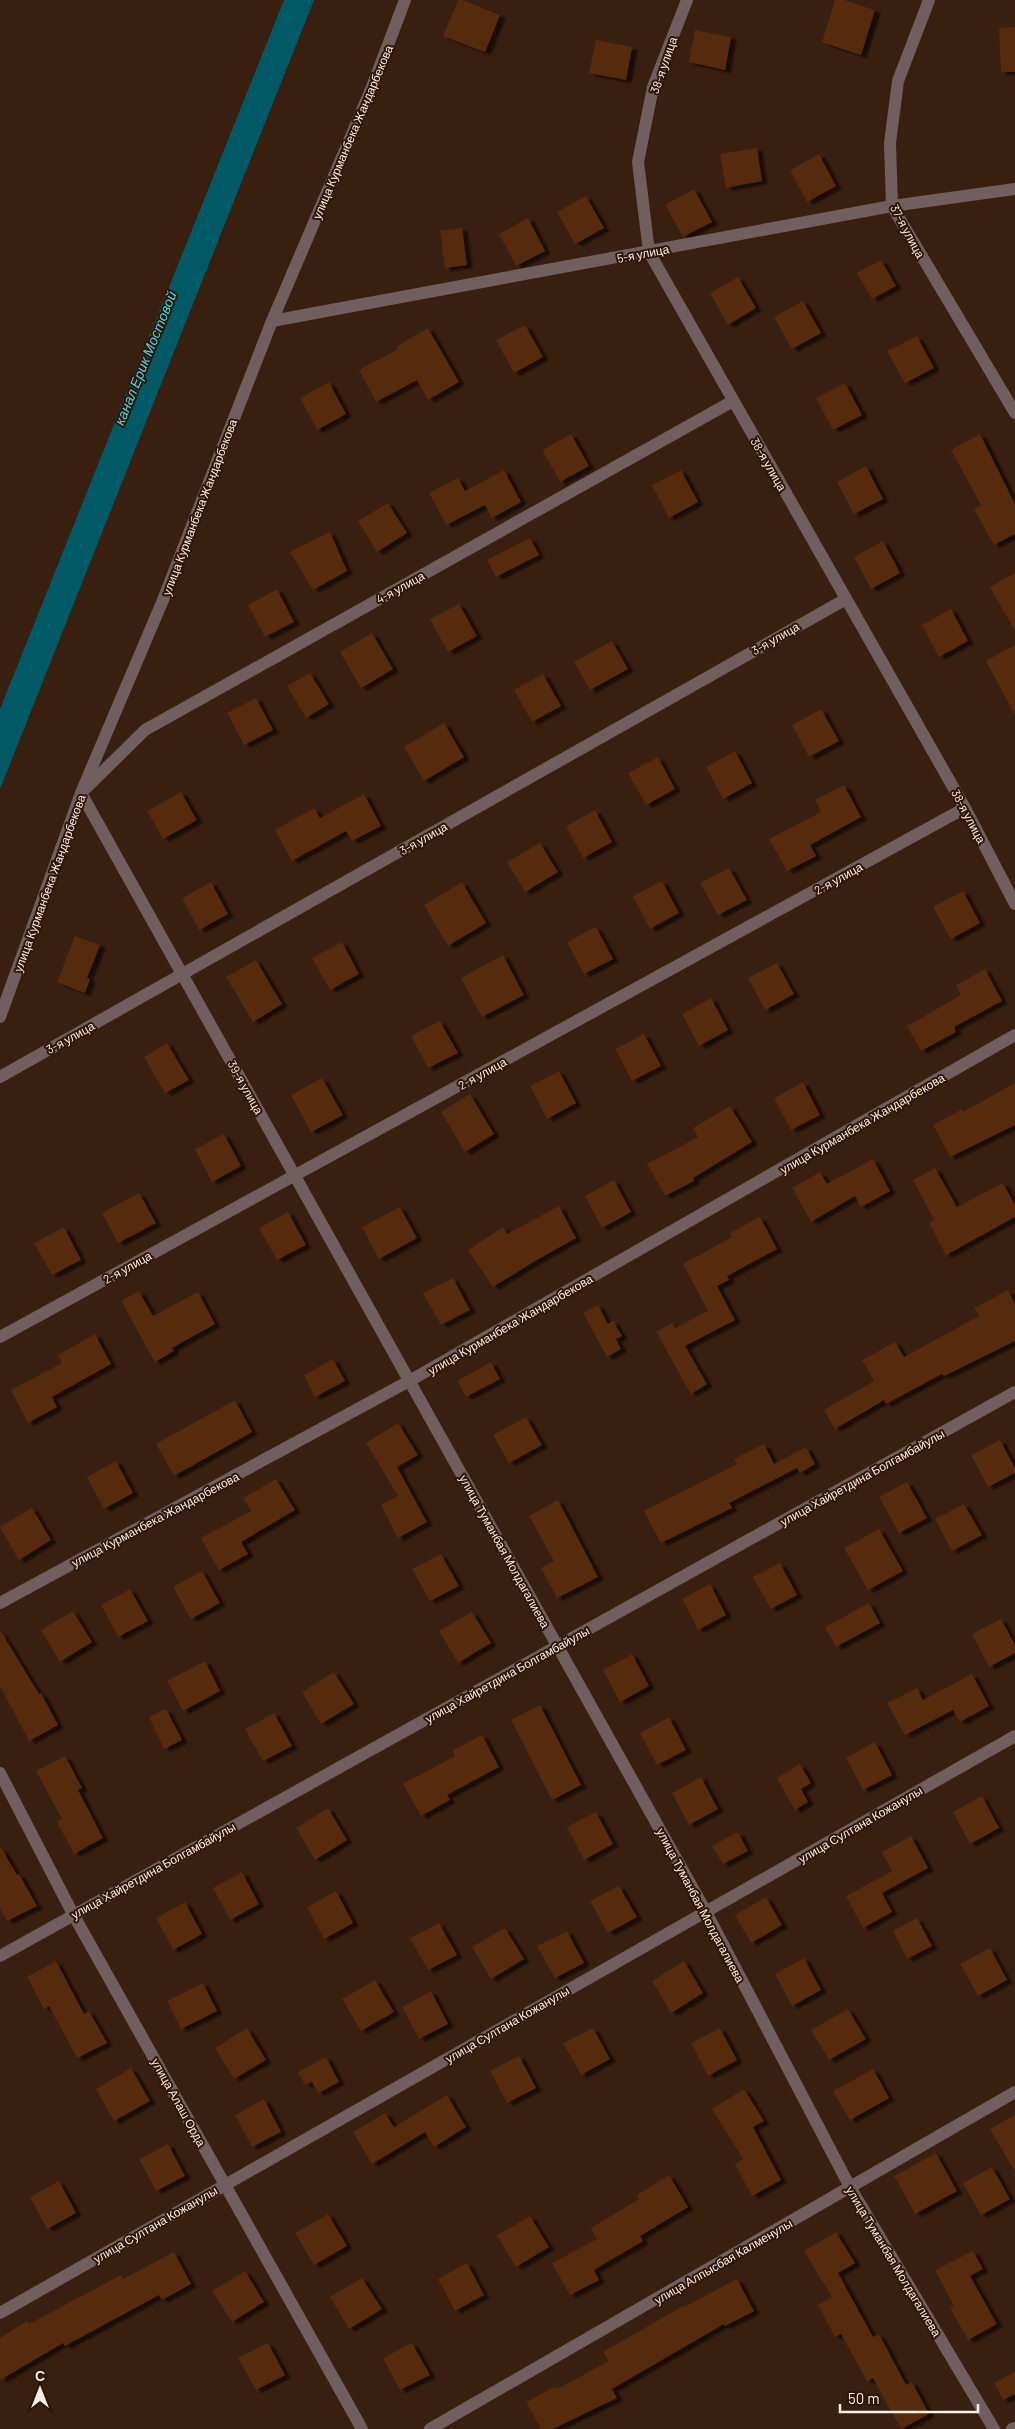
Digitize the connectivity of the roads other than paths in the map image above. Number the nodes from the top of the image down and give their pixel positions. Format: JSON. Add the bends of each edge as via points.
{"nodes":[{"id":1,"x":405,"y":0,"type":"edge"},
{"id":2,"x":686,"y":0,"type":"edge"},
{"id":3,"x":929,"y":0,"type":"edge"},
{"id":4,"x":1015,"y":189,"type":"edge"},
{"id":5,"x":892,"y":206,"type":"junction"},
{"id":6,"x":649,"y":252,"type":"junction"},
{"id":7,"x":272,"y":321,"type":"junction"},
{"id":8,"x":733,"y":401,"type":"junction"},
{"id":9,"x":1015,"y":413,"type":"edge"},
{"id":10,"x":846,"y":599,"type":"junction"},
{"id":11,"x":81,"y":793,"type":"junction"},
{"id":12,"x":965,"y":808,"type":"junction"},
{"id":13,"x":1015,"y":904,"type":"edge"},
{"id":14,"x":183,"y":974,"type":"junction"},
{"id":15,"x":0,"y":1017,"type":"edge"},
{"id":16,"x":1015,"y":1036,"type":"edge"},
{"id":17,"x":0,"y":1077,"type":"edge"},
{"id":18,"x":295,"y":1175,"type":"junction"},
{"id":19,"x":0,"y":1337,"type":"edge"},
{"id":20,"x":410,"y":1380,"type":"junction"},
{"id":21,"x":1015,"y":1392,"type":"edge"},
{"id":22,"x":0,"y":1603,"type":"edge"},
{"id":23,"x":558,"y":1646,"type":"junction"},
{"id":24,"x":1015,"y":1736,"type":"edge"},
{"id":25,"x":0,"y":1773,"type":"edge"},
{"id":26,"x":706,"y":1912,"type":"junction"},
{"id":27,"x":73,"y":1914,"type":"junction"},
{"id":28,"x":0,"y":1956,"type":"edge"},
{"id":29,"x":1015,"y":2092,"type":"edge"},
{"id":30,"x":225,"y":2185,"type":"junction"},
{"id":31,"x":850,"y":2187,"type":"junction"},
{"id":32,"x":0,"y":2313,"type":"edge"},
{"id":33,"x":362,"y":2429,"type":"edge"},
{"id":34,"x":430,"y":2429,"type":"edge"},
{"id":35,"x":994,"y":2429,"type":"edge"}],
"edges":[{"from":1,"to":7,"type":"street","name":"улица Курманбека Жандарбекова","via":[[372,87]]},
{"from":2,"to":6,"type":"street","name":"38-я улица","via":[[653,87],[638,162]]},
{"from":3,"to":5,"type":"street","name":"37-я улица","via":[[898,81],[890,143]]},
{"from":4,"to":5,"type":"street","name":"5-я улица"},
{"from":5,"to":6,"type":"street","name":"5-я улица"},
{"from":5,"to":9,"type":"street","name":"37-я улица"},
{"from":6,"to":7,"type":"street","name":"5-я улица"},
{"from":6,"to":8,"type":"street","name":"38-я улица"},
{"from":7,"to":11,"type":"street","name":"улица Курманбека Жандарбекова","via":[[163,600]]},
{"from":8,"to":10,"type":"street","name":"38-я улица"},
{"from":8,"to":11,"type":"street","name":"4-я улица","via":[[145,730]]},
{"from":10,"to":12,"type":"street","name":"38-я улица"},
{"from":10,"to":14,"type":"street","name":"3-я улица"},
{"from":11,"to":14,"type":"street","name":"39-я улица"},
{"from":11,"to":15,"type":"street","name":"улица Курманбека Жандарбекова"},
{"from":12,"to":13,"type":"street","name":"38-я улица"},
{"from":12,"to":18,"type":"street","name":"2-я улица"},
{"from":14,"to":17,"type":"street","name":"3-я улица"},
{"from":14,"to":18,"type":"street","name":"39-я улица"},
{"from":16,"to":20,"type":"street","name":"улица Курманбека Жандарбекова"},
{"from":18,"to":19,"type":"street","name":"2-я улица"},
{"from":18,"to":20,"type":"street","name":"39-я улица"},
{"from":20,"to":22,"type":"street","name":"улица Курманбека Жандарбекова"},
{"from":20,"to":23,"type":"street","name":"улица Туманбая Молдагалиева"},
{"from":21,"to":23,"type":"street","name":"улица Хайретдина Болгамбайулы"},
{"from":23,"to":26,"type":"street","name":"улица Туманбая Молдагалиева"},
{"from":23,"to":27,"type":"street","name":"улица Хайретдина Болгамбайулы"},
{"from":24,"to":26,"type":"street","name":"улица Султана Кожанулы"},
{"from":25,"to":27,"type":"street","name":"улица Алаш Орда"},
{"from":26,"to":30,"type":"street","name":"улица Султана Кожанулы"},
{"from":26,"to":31,"type":"street","name":"улица Туманбая Молдагалиева"},
{"from":27,"to":28,"type":"street","name":"улица Хайретдина Болгамбайулы"},
{"from":27,"to":30,"type":"street","name":"улица Алаш Орда"},
{"from":29,"to":31,"type":"street","name":"улица Алпысбая Калменулы"},
{"from":30,"to":32,"type":"street","name":"улица Султана Кожанулы"},
{"from":30,"to":33,"type":"street","name":"улица Алаш Орда"},
{"from":31,"to":34,"type":"street","name":"улица Алпысбая Калменулы"},
{"from":31,"to":35,"type":"street","name":"улица Туманбая Молдагалиева"}]}
